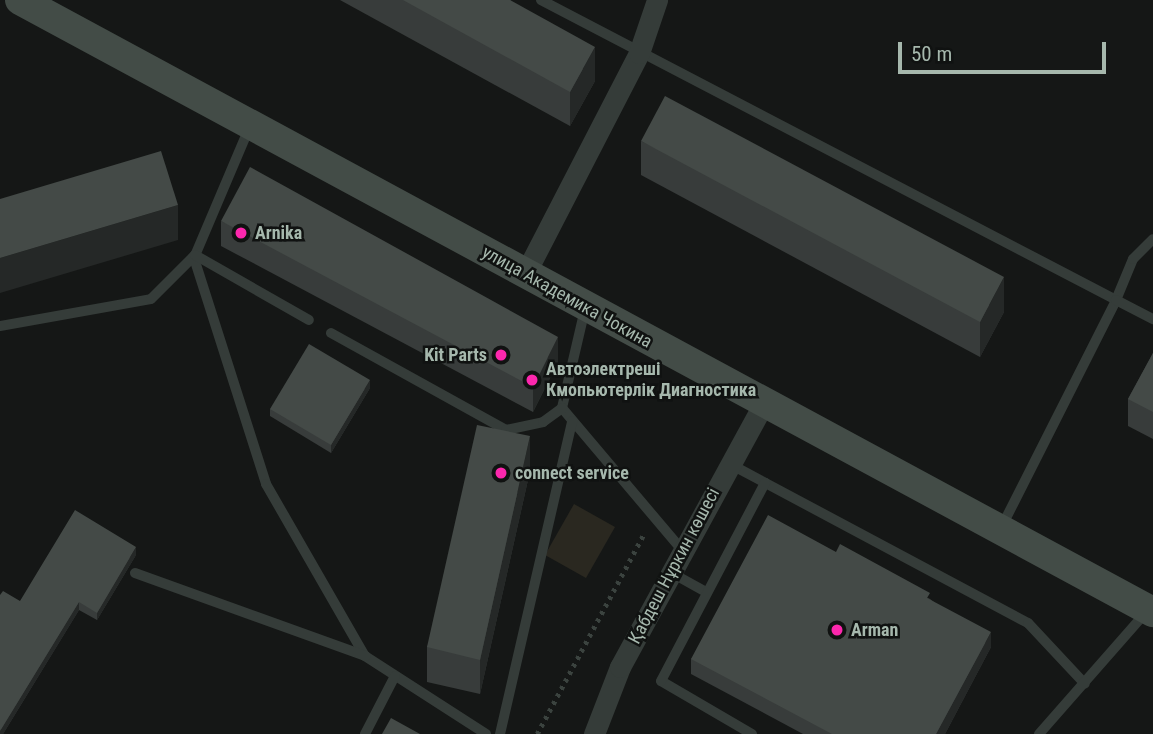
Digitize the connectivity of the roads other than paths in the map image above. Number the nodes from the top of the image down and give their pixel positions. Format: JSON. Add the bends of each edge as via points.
{"nodes":[{"id":1,"x":20,"y":0,"type":"edge"},
{"id":2,"x":541,"y":0,"type":"edge"},
{"id":3,"x":657,"y":0,"type":"edge"},
{"id":4,"x":639,"y":53,"type":"junction"},
{"id":5,"x":251,"y":124,"type":"junction"},
{"id":6,"x":1153,"y":239,"type":"edge"},
{"id":7,"x":195,"y":255,"type":"junction"},
{"id":8,"x":524,"y":274,"type":"junction"},
{"id":9,"x":1116,"y":300,"type":"junction"},
{"id":10,"x":585,"y":309,"type":"junction"},
{"id":11,"x":1153,"y":319,"type":"edge"},
{"id":12,"x":309,"y":320,"type":"dead end"},
{"id":13,"x":0,"y":326,"type":"edge"},
{"id":14,"x":331,"y":332,"type":"dead end"},
{"id":15,"x":764,"y":403,"type":"junction"},
{"id":16,"x":562,"y":408,"type":"junction"},
{"id":17,"x":572,"y":421,"type":"junction"},
{"id":18,"x":730,"y":464,"type":"junction"},
{"id":19,"x":765,"y":483,"type":"junction"},
{"id":20,"x":1001,"y":528,"type":"junction"},
{"id":21,"x":682,"y":550,"type":"junction"},
{"id":22,"x":670,"y":572,"type":"junction"},
{"id":23,"x":135,"y":573,"type":"dead end"},
{"id":24,"x":706,"y":592,"type":"junction"},
{"id":25,"x":1151,"y":611,"type":"edge"},
{"id":26,"x":365,"y":656,"type":"junction"},
{"id":27,"x":396,"y":677,"type":"junction"},
{"id":28,"x":1085,"y":684,"type":"junction"},
{"id":29,"x":365,"y":734,"type":"edge"},
{"id":30,"x":486,"y":734,"type":"edge"},
{"id":31,"x":500,"y":734,"type":"edge"},
{"id":32,"x":594,"y":734,"type":"edge"},
{"id":33,"x":752,"y":734,"type":"edge"},
{"id":34,"x":1039,"y":734,"type":"edge"}],
"edges":[{"from":1,"to":5,"type":"main road","name":"улица Академика Чокина"},
{"from":2,"to":4,"type":"lane"},
{"from":3,"to":4,"type":"street"},
{"from":4,"to":8,"type":"street"},
{"from":4,"to":9,"type":"lane"},
{"from":5,"to":7,"type":"lane"},
{"from":5,"to":8,"type":"main road","name":"улица Академика Чокина"},
{"from":6,"to":9,"type":"lane","via":[[1133,259]]},
{"from":7,"to":12,"type":"lane"},
{"from":7,"to":13,"type":"lane","via":[[151,299]]},
{"from":7,"to":26,"type":"lane","via":[[266,484]]},
{"from":8,"to":10,"type":"main road","name":"улица Академика Чокина"},
{"from":9,"to":11,"type":"lane"},
{"from":9,"to":20,"type":"lane"},
{"from":10,"to":15,"type":"main road","name":"улица Академика Чокина"},
{"from":10,"to":16,"type":"lane"},
{"from":14,"to":16,"type":"lane","via":[[506,430],[544,422]]},
{"from":15,"to":18,"type":"street","name":"Қабдеш Нұркин көшесі"},
{"from":15,"to":20,"type":"main road","name":"улица Академика Чокина"},
{"from":16,"to":17,"type":"lane"},
{"from":17,"to":21,"type":"lane"},
{"from":17,"to":31,"type":"lane"},
{"from":18,"to":19,"type":"lane"},
{"from":18,"to":21,"type":"street","name":"Қабдеш Нұркин көшесі"},
{"from":19,"to":24,"type":"lane"},
{"from":19,"to":28,"type":"lane","via":[[1028,623]]},
{"from":20,"to":25,"type":"main road","name":"улица Академика Чокина"},
{"from":21,"to":22,"type":"street","name":"Қабдеш Нұркин көшесі"},
{"from":22,"to":24,"type":"lane"},
{"from":22,"to":32,"type":"street","name":"Қабдеш Нұркин көшесі","via":[[620,667]]},
{"from":23,"to":26,"type":"lane"},
{"from":24,"to":33,"type":"lane","via":[[661,681]]},
{"from":25,"to":28,"type":"lane"},
{"from":26,"to":27,"type":"lane"},
{"from":27,"to":29,"type":"lane"},
{"from":27,"to":30,"type":"lane"},
{"from":28,"to":34,"type":"lane"}]}
